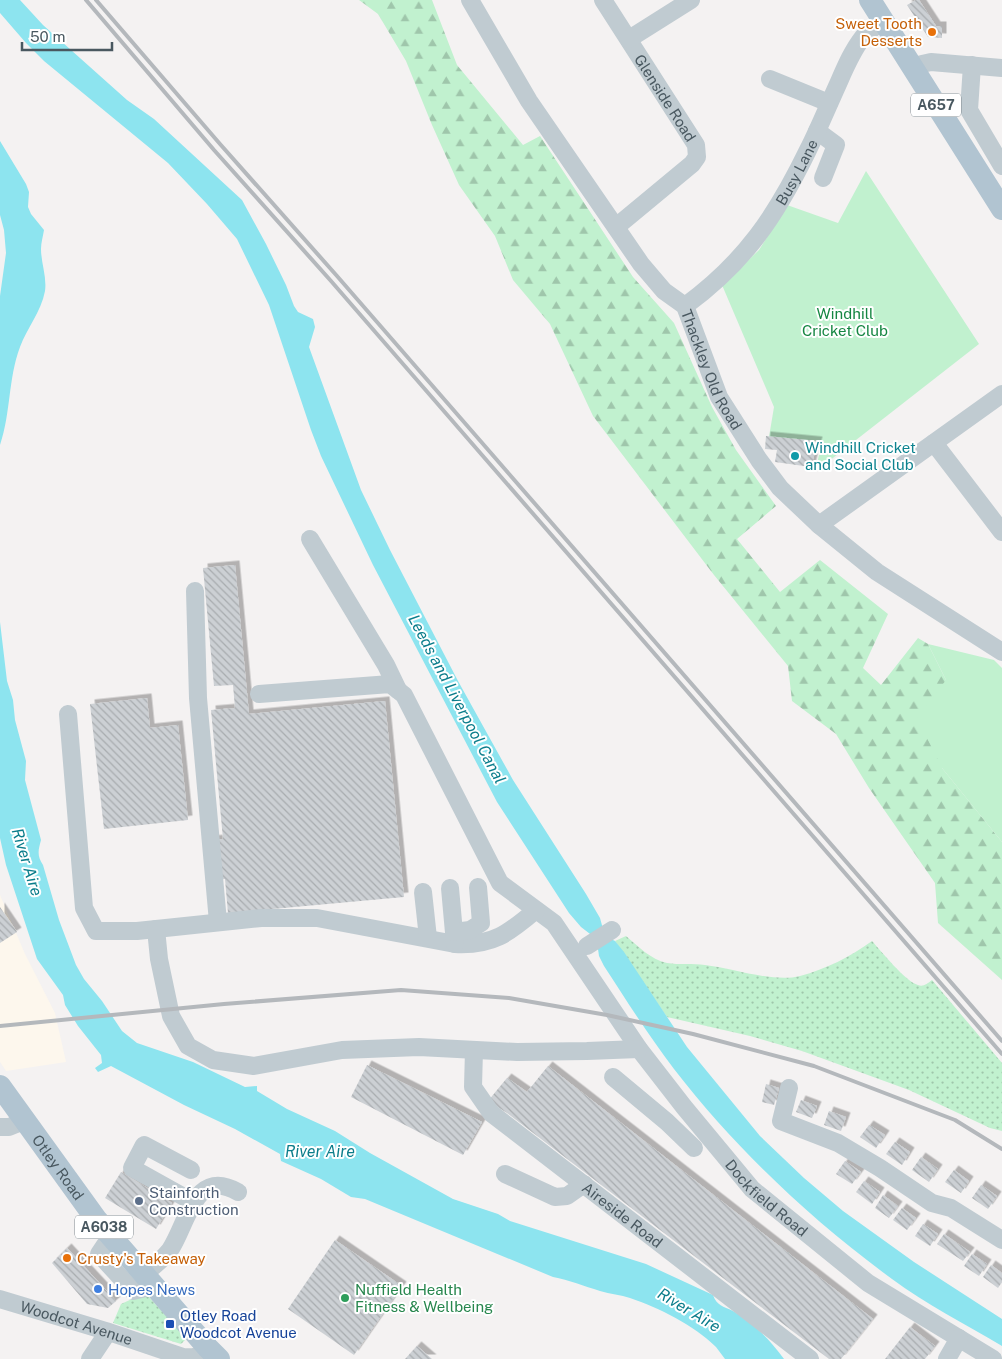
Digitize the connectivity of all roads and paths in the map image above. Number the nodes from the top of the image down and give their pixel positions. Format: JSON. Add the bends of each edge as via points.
{"nodes":[{"id":1,"x":470,"y":0,"type":"edge"},
{"id":2,"x":603,"y":0,"type":"edge"},
{"id":3,"x":691,"y":0,"type":"edge"},
{"id":4,"x":870,"y":0,"type":"edge"},
{"id":5,"x":884,"y":20,"type":"junction"},
{"id":6,"x":629,"y":39,"type":"junction"},
{"id":7,"x":972,"y":65,"type":"junction"},
{"id":8,"x":913,"y":68,"type":"junction"},
{"id":9,"x":1002,"y":68,"type":"edge"},
{"id":10,"x":770,"y":79,"type":"dead end"},
{"id":11,"x":829,"y":103,"type":"junction"},
{"id":12,"x":817,"y":131,"type":"junction"},
{"id":13,"x":1002,"y":166,"type":"edge"},
{"id":14,"x":823,"y":178,"type":"dead end"},
{"id":15,"x":1002,"y":209,"type":"edge"},
{"id":16,"x":616,"y":227,"type":"junction"},
{"id":17,"x":684,"y":306,"type":"junction"},
{"id":18,"x":1002,"y":394,"type":"edge"},
{"id":19,"x":934,"y":443,"type":"junction"},
{"id":20,"x":819,"y":525,"type":"junction"},
{"id":21,"x":1002,"y":532,"type":"edge"},
{"id":22,"x":310,"y":538,"type":"dead end"},
{"id":23,"x":194,"y":590,"type":"dead end"},
{"id":24,"x":1002,"y":652,"type":"edge"},
{"id":25,"x":398,"y":690,"type":"junction"},
{"id":26,"x":259,"y":694,"type":"dead end"},
{"id":27,"x":68,"y":714,"type":"dead end"},
{"id":28,"x":478,"y":887,"type":"dead end"},
{"id":29,"x":450,"y":888,"type":"dead end"},
{"id":30,"x":424,"y":892,"type":"dead end"},
{"id":31,"x":536,"y":910,"type":"junction"},
{"id":32,"x":218,"y":922,"type":"junction"},
{"id":33,"x":156,"y":929,"type":"junction"},
{"id":34,"x":612,"y":930,"type":"dead end"},
{"id":35,"x":428,"y":938,"type":"junction"},
{"id":36,"x":455,"y":938,"type":"junction"},
{"id":37,"x":587,"y":946,"type":"dead end"},
{"id":38,"x":639,"y":1049,"type":"junction"},
{"id":39,"x":474,"y":1050,"type":"junction"},
{"id":40,"x":613,"y":1077,"type":"dead end"},
{"id":41,"x":0,"y":1086,"type":"edge"},
{"id":42,"x":789,"y":1088,"type":"dead end"},
{"id":43,"x":684,"y":1107,"type":"junction"},
{"id":44,"x":24,"y":1121,"type":"junction"},
{"id":45,"x":667,"y":1122,"type":"junction"},
{"id":46,"x":0,"y":1127,"type":"edge"},
{"id":47,"x":694,"y":1148,"type":"dead end"},
{"id":48,"x":190,"y":1170,"type":"dead end"},
{"id":49,"x":505,"y":1174,"type":"dead end"},
{"id":50,"x":584,"y":1184,"type":"junction"},
{"id":51,"x":238,"y":1192,"type":"dead end"},
{"id":52,"x":193,"y":1202,"type":"junction"},
{"id":53,"x":1002,"y":1240,"type":"edge"},
{"id":54,"x":149,"y":1280,"type":"junction"},
{"id":55,"x":1,"y":1302,"type":"edge"},
{"id":56,"x":108,"y":1332,"type":"junction"},
{"id":57,"x":959,"y":1338,"type":"junction"},
{"id":58,"x":213,"y":1353,"type":"edge"},
{"id":59,"x":90,"y":1359,"type":"edge"},
{"id":60,"x":810,"y":1359,"type":"edge"},
{"id":61,"x":947,"y":1359,"type":"edge"},
{"id":62,"x":993,"y":1359,"type":"edge"}],
"edges":[{"from":1,"to":16,"type":"street","name":"Thackley Old Road","via":[[529,101]]},
{"from":2,"to":6,"type":"street","name":"Glenside Road"},
{"from":3,"to":6,"type":"street"},
{"from":4,"to":5,"type":"main road","number":"A657"},
{"from":5,"to":8,"type":"main road","number":"A657"},
{"from":5,"to":11,"type":"street","name":"Busy Lane","via":[[864,36],[851,55]]},
{"from":6,"to":16,"type":"street","name":"Glenside Road","via":[[696,145],[697,156],[692,164]]},
{"from":7,"to":8,"type":"street","via":[[931,62]]},
{"from":7,"to":9,"type":"street"},
{"from":7,"to":13,"type":"street","via":[[969,110]]},
{"from":8,"to":15,"type":"main road","number":"A657"},
{"from":10,"to":11,"type":"street"},
{"from":11,"to":12,"type":"street","name":"Busy Lane"},
{"from":12,"to":14,"type":"street","via":[[836,145]]},
{"from":12,"to":17,"type":"street","name":"Busy Lane","via":[[786,194],[761,232],[711,287]]},
{"from":16,"to":17,"type":"street","name":"Thackley Old Road","via":[[664,291]]},
{"from":17,"to":20,"type":"street","name":"Thackley Old Road","via":[[719,397],[780,488]]},
{"from":18,"to":19,"type":"street"},
{"from":19,"to":20,"type":"street"},
{"from":19,"to":21,"type":"street"},
{"from":20,"to":24,"type":"street","name":"Thackley Old Road","via":[[877,572]]},
{"from":22,"to":25,"type":"street","name":"Dockfield Road"},
{"from":23,"to":32,"type":"street","via":[[198,698]]},
{"from":25,"to":26,"type":"street","via":[[390,684]]},
{"from":25,"to":31,"type":"street","name":"Dockfield Road","via":[[404,695],[500,883]]},
{"from":27,"to":33,"type":"street","via":[[84,908],[96,931]]},
{"from":28,"to":36,"type":"street","via":[[482,923]]},
{"from":29,"to":36,"type":"street"},
{"from":30,"to":35,"type":"street"},
{"from":31,"to":36,"type":"street","via":[[513,930],[494,940],[471,945]]},
{"from":31,"to":38,"type":"street","name":"Dockfield Road","via":[[554,924]]},
{"from":32,"to":33,"type":"street"},
{"from":32,"to":35,"type":"street","via":[[317,918]]},
{"from":33,"to":39,"type":"street","via":[[171,1016],[188,1046],[212,1060],[254,1066],[342,1050],[419,1047]]},
{"from":34,"to":37,"type":"street"},
{"from":35,"to":36,"type":"street"},
{"from":38,"to":39,"type":"street"},
{"from":38,"to":43,"type":"street","name":"Dockfield Road"},
{"from":39,"to":50,"type":"street","name":"Aireside Road","via":[[472,1087],[491,1113]]},
{"from":40,"to":45,"type":"street"},
{"from":41,"to":44,"type":"main road","name":"Otley Road","number":"A6038"},
{"from":42,"to":53,"type":"street","via":[[781,1122],[838,1143],[932,1203],[951,1208]]},
{"from":43,"to":45,"type":"street"},
{"from":43,"to":57,"type":"street","name":"Dockfield Road","via":[[752,1189],[868,1283]]},
{"from":44,"to":46,"type":"street"},
{"from":44,"to":54,"type":"main road","name":"Otley Road","number":"A6038","via":[[96,1219]]},
{"from":45,"to":47,"type":"street"},
{"from":48,"to":52,"type":"street","via":[[144,1145],[132,1168]]},
{"from":49,"to":50,"type":"street","via":[[555,1196],[567,1196]]},
{"from":50,"to":60,"type":"street","name":"Aireside Road"},
{"from":51,"to":52,"type":"street","via":[[228,1186],[207,1187]]},
{"from":52,"to":54,"type":"street","via":[[170,1250]]},
{"from":54,"to":58,"type":"main road","name":"Otley Road","number":"A6038"},
{"from":55,"to":56,"type":"street","name":"Woodcot Avenue"},
{"from":56,"to":58,"type":"street","name":"Woodcot Avenue","via":[[183,1357]]},
{"from":56,"to":59,"type":"street"},
{"from":57,"to":61,"type":"street"},
{"from":57,"to":62,"type":"street","name":"Dockfield Road"}]}
